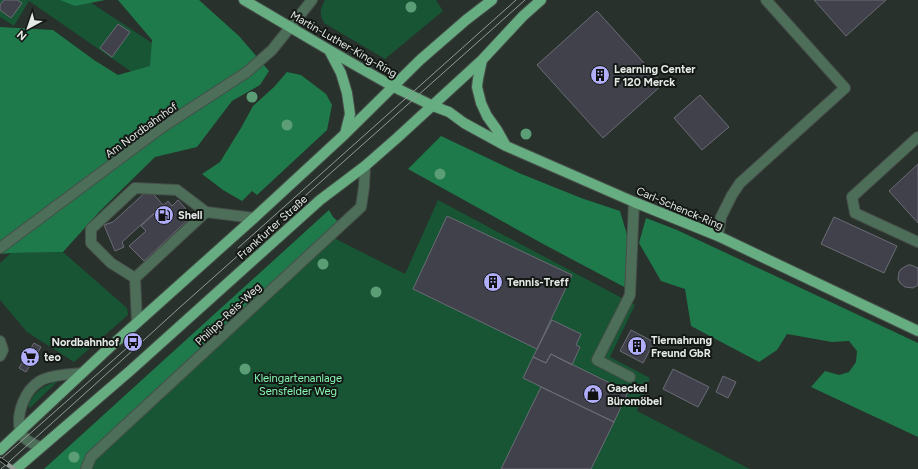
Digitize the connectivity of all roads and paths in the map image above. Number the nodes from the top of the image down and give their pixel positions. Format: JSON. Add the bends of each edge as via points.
{"nodes":[{"id":1,"x":244,"y":0,"type":"edge"},
{"id":2,"x":312,"y":0,"type":"edge"},
{"id":3,"x":492,"y":0,"type":"edge"},
{"id":4,"x":541,"y":0,"type":"edge"},
{"id":5,"x":766,"y":0,"type":"edge"},
{"id":6,"x":291,"y":28,"type":"junction"},
{"id":7,"x":329,"y":50,"type":"junction"},
{"id":8,"x":482,"y":60,"type":"junction"},
{"id":9,"x":394,"y":87,"type":"junction"},
{"id":10,"x":433,"y":106,"type":"junction"},
{"id":11,"x":346,"y":134,"type":"junction"},
{"id":12,"x":918,"y":137,"type":"edge"},
{"id":13,"x":506,"y":146,"type":"junction"},
{"id":14,"x":365,"y":166,"type":"junction"},
{"id":15,"x":634,"y":202,"type":"junction"},
{"id":16,"x":206,"y":212,"type":"junction"},
{"id":17,"x":254,"y":218,"type":"junction"},
{"id":18,"x":718,"y":236,"type":"junction"},
{"id":19,"x":918,"y":242,"type":"edge"},
{"id":20,"x":0,"y":248,"type":"edge"},
{"id":21,"x":135,"y":278,"type":"junction"},
{"id":22,"x":137,"y":322,"type":"junction"},
{"id":23,"x":918,"y":331,"type":"edge"},
{"id":24,"x":0,"y":341,"type":"edge"},
{"id":25,"x":0,"y":356,"type":"edge"},
{"id":26,"x":82,"y":373,"type":"junction"},
{"id":27,"x":630,"y":377,"type":"dead end"},
{"id":28,"x":20,"y":431,"type":"junction"},
{"id":29,"x":41,"y":447,"type":"junction"},
{"id":30,"x":0,"y":450,"type":"edge"},
{"id":31,"x":19,"y":466,"type":"edge"},
{"id":32,"x":86,"y":469,"type":"edge"}],
"edges":[{"from":1,"to":6,"type":"main road","name":"Martin-Luther-King-Ring"},
{"from":2,"to":6,"type":"street","name":"Am Nordbahnhof"},
{"from":3,"to":9,"type":"main road","name":"Frankfurter Straße","via":[[420,60]]},
{"from":4,"to":8,"type":"main road","name":"Frankfurter Straße"},
{"from":5,"to":18,"type":"street","via":[[845,88],[740,183],[721,217]]},
{"from":6,"to":7,"type":"main road","name":"Martin-Luther-King-Ring"},
{"from":6,"to":20,"type":"street","name":"Am Nordbahnhof","via":[[248,72],[161,128]]},
{"from":7,"to":9,"type":"main road","name":"Martin-Luther-King-Ring"},
{"from":7,"to":11,"type":"main road","via":[[341,73],[347,93],[350,114]]},
{"from":8,"to":10,"type":"main road","name":"Frankfurter Straße"},
{"from":8,"to":13,"type":"main road","via":[[477,87],[481,103]]},
{"from":9,"to":10,"type":"main road","name":"Martin-Luther-King-Ring"},
{"from":9,"to":11,"type":"main road","name":"Frankfurter Straße"},
{"from":10,"to":13,"type":"main road","name":"Carl-Schenck-Ring","via":[[450,112],[464,123]]},
{"from":10,"to":14,"type":"main road","name":"Frankfurter Straße"},
{"from":11,"to":17,"type":"main road","name":"Frankfurter Straße"},
{"from":12,"to":19,"type":"street","via":[[852,197],[855,214]]},
{"from":13,"to":15,"type":"main road","name":"Carl-Schenck-Ring"},
{"from":14,"to":29,"type":"main road","name":"Frankfurter Straße","via":[[320,200],[131,370]]},
{"from":14,"to":32,"type":"street","name":"Philipp-Reis-Weg","via":[[361,207],[91,457]]},
{"from":15,"to":18,"type":"main road","name":"Carl-Schenck-Ring"},
{"from":15,"to":27,"type":"street","via":[[630,296],[597,360]]},
{"from":16,"to":17,"type":"street"},
{"from":16,"to":21,"type":"street"},
{"from":16,"to":21,"type":"street","via":[[177,190],[135,188],[91,229],[91,242],[111,263]]},
{"from":17,"to":22,"type":"main road","name":"Frankfurter Straße"},
{"from":18,"to":23,"type":"main road","name":"Carl-Schenck-Ring"},
{"from":21,"to":22,"type":"street"},
{"from":22,"to":26,"type":"main road","name":"Frankfurter Straße"},
{"from":24,"to":25,"type":"street","via":[[3,350]]},
{"from":26,"to":28,"type":"main road","name":"Frankfurter Straße"},
{"from":26,"to":28,"type":"street","via":[[49,377],[40,380],[31,388],[20,411]]},
{"from":28,"to":29,"type":"street","via":[[30,443]]},
{"from":28,"to":30,"type":"main road","name":"Frankfurter Straße"},
{"from":29,"to":31,"type":"main road","name":"Frankfurter Straße"}]}
